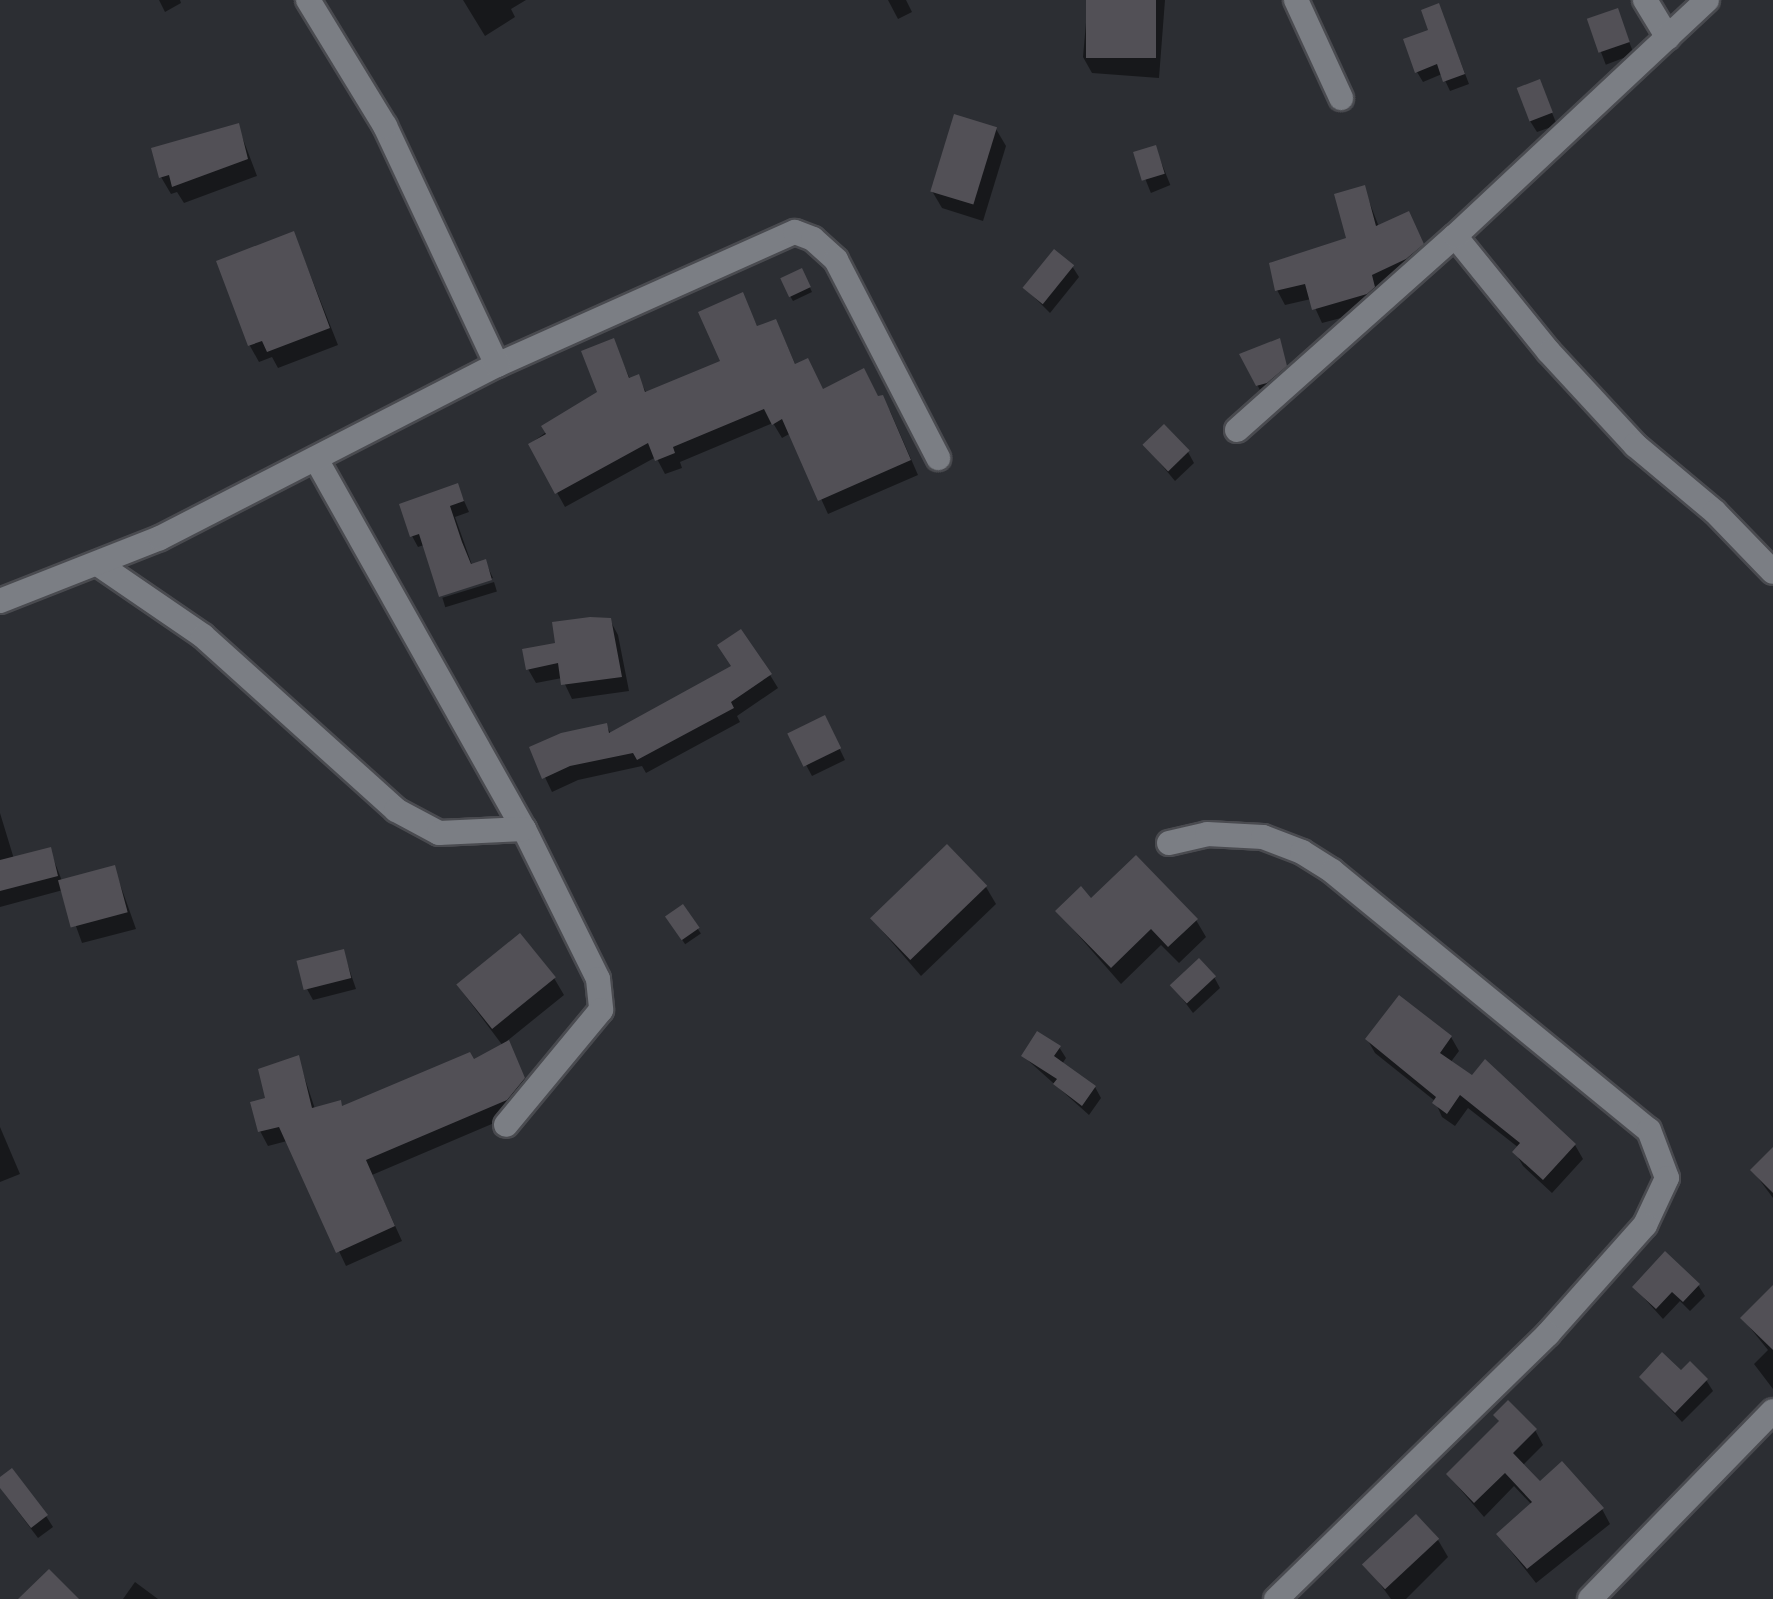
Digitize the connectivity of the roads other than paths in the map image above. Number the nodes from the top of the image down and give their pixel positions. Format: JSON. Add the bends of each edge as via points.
{"nodes":[{"id":1,"x":308,"y":0,"type":"edge"},
{"id":2,"x":1296,"y":0,"type":"edge"},
{"id":3,"x":1645,"y":0,"type":"edge"},
{"id":4,"x":1707,"y":0,"type":"edge"},
{"id":5,"x":1668,"y":38,"type":"junction"},
{"id":6,"x":1341,"y":98,"type":"dead end"},
{"id":7,"x":1455,"y":236,"type":"junction"},
{"id":8,"x":497,"y":365,"type":"junction"},
{"id":9,"x":1237,"y":430,"type":"dead end"},
{"id":10,"x":938,"y":458,"type":"dead end"},
{"id":11,"x":316,"y":459,"type":"junction"},
{"id":12,"x":98,"y":564,"type":"junction"},
{"id":13,"x":1773,"y":572,"type":"edge"},
{"id":14,"x":0,"y":601,"type":"edge"},
{"id":15,"x":524,"y":829,"type":"junction"},
{"id":16,"x":1169,"y":843,"type":"dead end"},
{"id":17,"x":506,"y":1125,"type":"dead end"},
{"id":18,"x":1773,"y":1411,"type":"edge"},
{"id":19,"x":1276,"y":1599,"type":"edge"},
{"id":20,"x":1590,"y":1599,"type":"edge"}],
"edges":[{"from":1,"to":8,"type":"street","via":[[385,126]]},
{"from":2,"to":6,"type":"street"},
{"from":3,"to":5,"type":"street"},
{"from":4,"to":5,"type":"street"},
{"from":5,"to":7,"type":"street"},
{"from":7,"to":9,"type":"street"},
{"from":7,"to":13,"type":"street","via":[[1538,340],[1635,445],[1715,512]]},
{"from":8,"to":10,"type":"street","via":[[795,232],[813,239],[836,260]]},
{"from":8,"to":11,"type":"street"},
{"from":11,"to":12,"type":"street"},
{"from":11,"to":15,"type":"street"},
{"from":12,"to":14,"type":"street"},
{"from":12,"to":15,"type":"street","via":[[203,636],[396,810],[439,833]]},
{"from":15,"to":17,"type":"street","via":[[584,945],[598,979],[601,1010]]},
{"from":16,"to":19,"type":"street","via":[[1239,832],[1302,852],[1322,865],[1649,1130],[1667,1178],[1645,1225],[1548,1334]]},
{"from":18,"to":20,"type":"street"}]}
